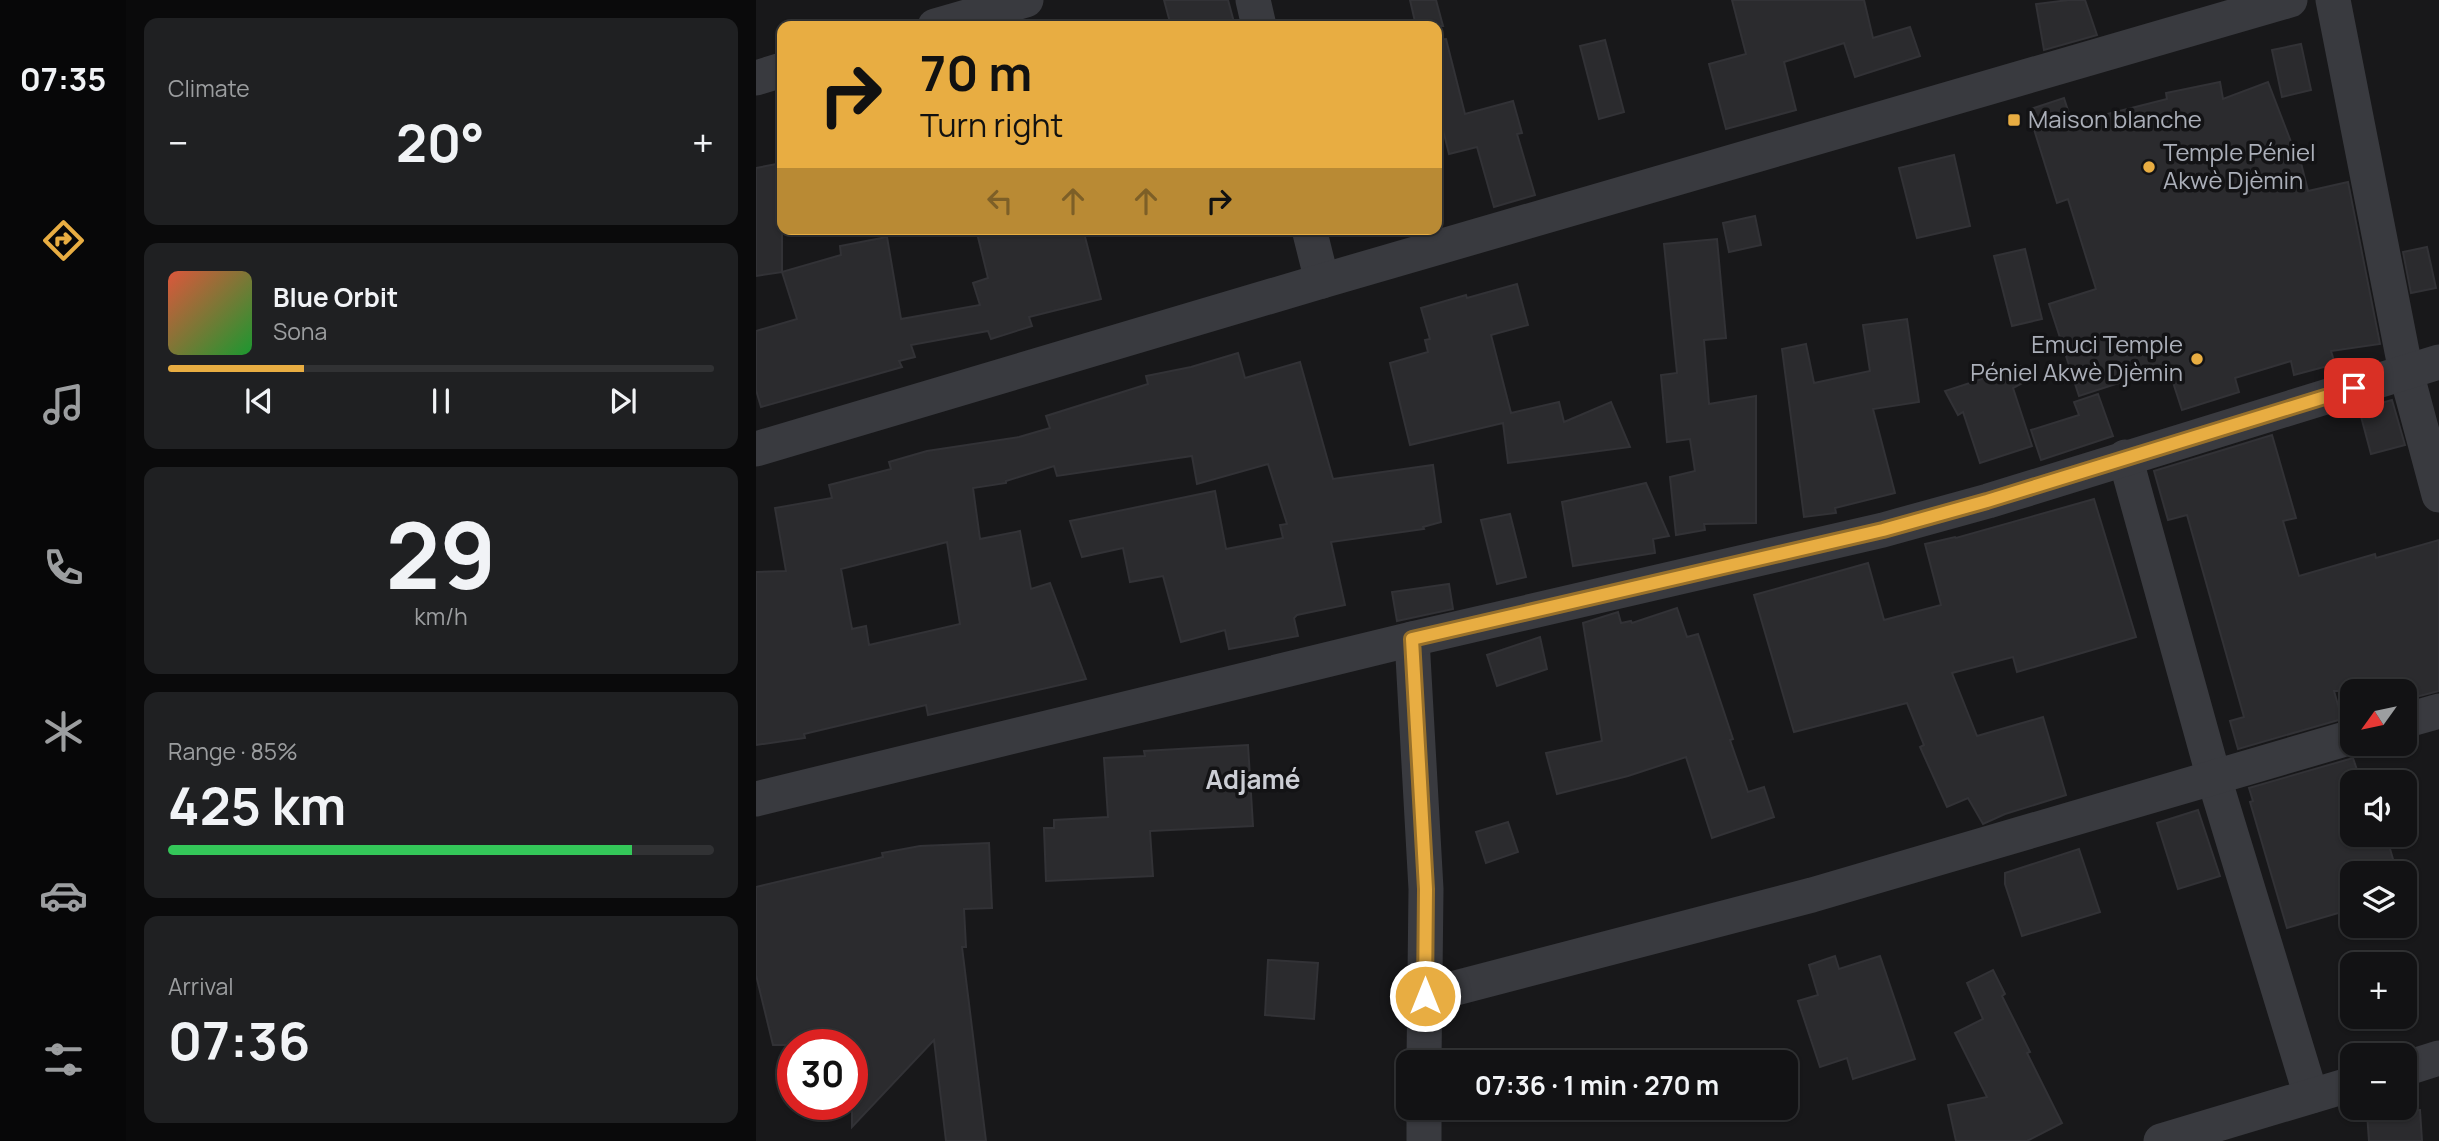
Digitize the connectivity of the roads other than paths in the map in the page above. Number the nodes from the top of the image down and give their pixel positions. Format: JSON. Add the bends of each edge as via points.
{"nodes":[{"id":1,"x":1026,"y":0,"type":"edge"},
{"id":2,"x":1253,"y":0,"type":"edge"},
{"id":3,"x":2290,"y":0,"type":"edge"},
{"id":4,"x":2333,"y":0,"type":"edge"},
{"id":5,"x":952,"y":21,"type":"edge"},
{"id":6,"x":1258,"y":21,"type":"edge"},
{"id":7,"x":777,"y":72,"type":"edge"},
{"id":8,"x":756,"y":78,"type":"edge"},
{"id":9,"x":1310,"y":235,"type":"edge"},
{"id":10,"x":1322,"y":281,"type":"junction"},
{"id":11,"x":2423,"y":367,"type":"edge"},
{"id":12,"x":756,"y":449,"type":"edge"},
{"id":13,"x":2125,"y":457,"type":"junction"},
{"id":14,"x":2439,"y":495,"type":"edge"},
{"id":15,"x":1412,"y":639,"type":"junction"},
{"id":16,"x":2439,"y":710,"type":"edge"},
{"id":17,"x":2417,"y":717,"type":"edge"},
{"id":18,"x":2340,"y":741,"type":"edge"},
{"id":19,"x":2214,"y":778,"type":"junction"},
{"id":20,"x":756,"y":799,"type":"edge"},
{"id":21,"x":1425,"y":996,"type":"junction"},
{"id":22,"x":1424,"y":1050,"type":"edge"},
{"id":23,"x":2439,"y":1058,"type":"edge"},
{"id":24,"x":2417,"y":1065,"type":"edge"},
{"id":25,"x":2340,"y":1088,"type":"edge"},
{"id":26,"x":2311,"y":1096,"type":"junction"},
{"id":27,"x":1424,"y":1120,"type":"edge"},
{"id":28,"x":1424,"y":1141,"type":"edge"},
{"id":29,"x":2161,"y":1141,"type":"edge"}],
"edges":[{"from":1,"to":5,"type":"street"},
{"from":2,"to":6,"type":"street"},
{"from":3,"to":10,"type":"street"},
{"from":4,"to":11,"type":"street"},
{"from":7,"to":8,"type":"street"},
{"from":9,"to":10,"type":"street"},
{"from":10,"to":12,"type":"street"},
{"from":11,"to":13,"type":"street"},
{"from":11,"to":14,"type":"street"},
{"from":13,"to":15,"type":"street","via":[[1883,530]]},
{"from":13,"to":19,"type":"street"},
{"from":15,"to":20,"type":"street"},
{"from":15,"to":21,"type":"street","via":[[1426,889]]},
{"from":16,"to":17,"type":"street"},
{"from":18,"to":19,"type":"street"},
{"from":19,"to":21,"type":"street","via":[[1812,895]]},
{"from":19,"to":26,"type":"street"},
{"from":21,"to":22,"type":"street"},
{"from":23,"to":24,"type":"street"},
{"from":25,"to":26,"type":"street"},
{"from":26,"to":29,"type":"street"},
{"from":27,"to":28,"type":"street"}]}
